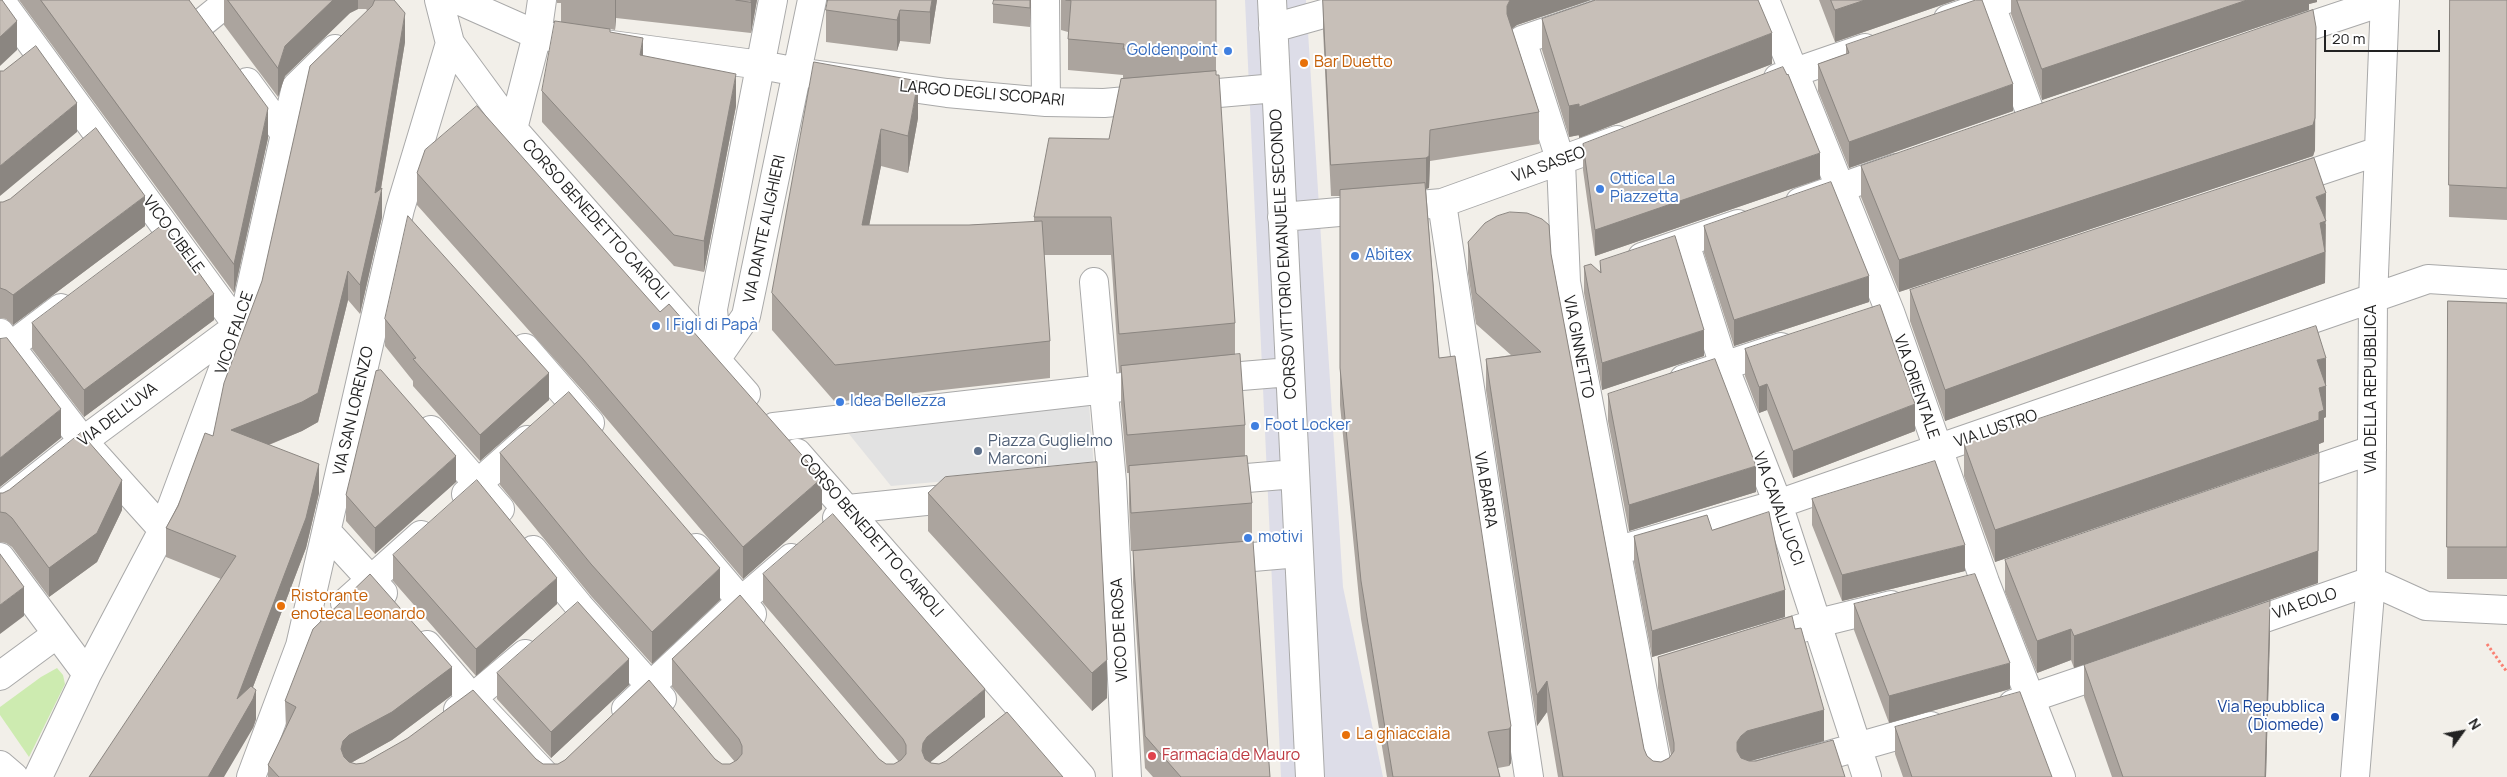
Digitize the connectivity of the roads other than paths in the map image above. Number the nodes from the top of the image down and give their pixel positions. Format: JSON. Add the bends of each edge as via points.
{"nodes":[{"id":1,"x":0,"y":0,"type":"edge"},
{"id":2,"x":186,"y":0,"type":"edge"},
{"id":3,"x":230,"y":0,"type":"edge"},
{"id":4,"x":438,"y":0,"type":"edge"},
{"id":5,"x":458,"y":0,"type":"edge"},
{"id":6,"x":542,"y":0,"type":"edge"},
{"id":7,"x":773,"y":0,"type":"edge"},
{"id":8,"x":812,"y":0,"type":"edge"},
{"id":9,"x":1046,"y":0,"type":"edge"},
{"id":10,"x":1272,"y":0,"type":"edge"},
{"id":11,"x":1373,"y":0,"type":"edge"},
{"id":12,"x":1639,"y":0,"type":"edge"},
{"id":13,"x":1765,"y":0,"type":"edge"},
{"id":14,"x":2385,"y":0,"type":"edge"},
{"id":15,"x":1995,"y":1,"type":"edge"},
{"id":16,"x":1929,"y":26,"type":"edge"},
{"id":17,"x":1273,"y":28,"type":"junction"},
{"id":18,"x":354,"y":30,"type":"edge"},
{"id":19,"x":537,"y":35,"type":"junction"},
{"id":20,"x":1884,"y":42,"type":"edge"},
{"id":21,"x":450,"y":43,"type":"junction"},
{"id":22,"x":2255,"y":45,"type":"edge"},
{"id":23,"x":232,"y":62,"type":"edge"},
{"id":24,"x":761,"y":64,"type":"junction"},
{"id":25,"x":798,"y":72,"type":"junction"},
{"id":26,"x":1794,"y":72,"type":"junction"},
{"id":27,"x":1757,"y":87,"type":"edge"},
{"id":28,"x":1276,"y":88,"type":"junction"},
{"id":29,"x":1046,"y":102,"type":"junction"},
{"id":30,"x":2060,"y":110,"type":"edge"},
{"id":31,"x":2033,"y":120,"type":"junction"},
{"id":32,"x":513,"y":129,"type":"junction"},
{"id":33,"x":1645,"y":130,"type":"edge"},
{"id":34,"x":2005,"y":130,"type":"edge"},
{"id":35,"x":100,"y":134,"type":"junction"},
{"id":36,"x":285,"y":134,"type":"junction"},
{"id":37,"x":2379,"y":151,"type":"junction"},
{"id":38,"x":77,"y":153,"type":"edge"},
{"id":39,"x":1922,"y":159,"type":"edge"},
{"id":40,"x":1561,"y":162,"type":"junction"},
{"id":41,"x":1840,"y":188,"type":"junction"},
{"id":42,"x":2257,"y":191,"type":"edge"},
{"id":43,"x":1442,"y":203,"type":"junction"},
{"id":44,"x":400,"y":208,"type":"junction"},
{"id":45,"x":1282,"y":218,"type":"junction"},
{"id":46,"x":168,"y":228,"type":"junction"},
{"id":47,"x":420,"y":231,"type":"edge"},
{"id":48,"x":1685,"y":243,"type":"junction"},
{"id":49,"x":145,"y":246,"type":"edge"},
{"id":50,"x":1621,"y":264,"type":"edge"},
{"id":51,"x":1593,"y":273,"type":"edge"},
{"id":52,"x":1094,"y":282,"type":"dead end"},
{"id":53,"x":1566,"y":282,"type":"junction"},
{"id":54,"x":2507,"y":284,"type":"edge"},
{"id":55,"x":81,"y":293,"type":"edge"},
{"id":56,"x":2373,"y":299,"type":"junction"},
{"id":57,"x":1918,"y":302,"type":"edge"},
{"id":58,"x":1890,"y":312,"type":"junction"},
{"id":59,"x":1862,"y":321,"type":"edge"},
{"id":60,"x":238,"y":326,"type":"junction"},
{"id":61,"x":506,"y":327,"type":"edge"},
{"id":62,"x":1807,"y":339,"type":"edge"},
{"id":63,"x":3,"y":344,"type":"edge"},
{"id":64,"x":367,"y":357,"type":"junction"},
{"id":65,"x":717,"y":358,"type":"junction"},
{"id":66,"x":1724,"y":366,"type":"junction"},
{"id":67,"x":1290,"y":372,"type":"junction"},
{"id":68,"x":386,"y":379,"type":"edge"},
{"id":69,"x":1183,"y":381,"type":"edge"},
{"id":70,"x":1143,"y":385,"type":"edge"},
{"id":71,"x":1662,"y":386,"type":"edge"},
{"id":72,"x":1104,"y":389,"type":"junction"},
{"id":73,"x":571,"y":401,"type":"junction"},
{"id":74,"x":1617,"y":401,"type":"edge"},
{"id":75,"x":413,"y":409,"type":"edge"},
{"id":76,"x":1590,"y":410,"type":"junction"},
{"id":77,"x":774,"y":427,"type":"junction"},
{"id":78,"x":604,"y":439,"type":"edge"},
{"id":79,"x":83,"y":441,"type":"junction"},
{"id":80,"x":1937,"y":449,"type":"junction"},
{"id":81,"x":2372,"y":450,"type":"junction"},
{"id":82,"x":1295,"y":474,"type":"junction"},
{"id":83,"x":478,"y":483,"type":"junction"},
{"id":84,"x":1189,"y":483,"type":"edge"},
{"id":85,"x":1112,"y":486,"type":"junction"},
{"id":86,"x":1141,"y":488,"type":"edge"},
{"id":87,"x":2259,"y":488,"type":"edge"},
{"id":88,"x":1034,"y":490,"type":"edge"},
{"id":89,"x":985,"y":495,"type":"edge"},
{"id":90,"x":1778,"y":504,"type":"junction"},
{"id":91,"x":0,"y":507,"type":"edge"},
{"id":92,"x":848,"y":509,"type":"junction"},
{"id":93,"x":680,"y":529,"type":"edge"},
{"id":94,"x":163,"y":530,"type":"junction"},
{"id":95,"x":327,"y":532,"type":"junction"},
{"id":96,"x":1616,"y":551,"type":"junction"},
{"id":97,"x":1299,"y":553,"type":"junction"},
{"id":98,"x":0,"y":557,"type":"edge"},
{"id":99,"x":1194,"y":562,"type":"edge"},
{"id":100,"x":1146,"y":566,"type":"edge"},
{"id":101,"x":1117,"y":568,"type":"junction"},
{"id":102,"x":371,"y":579,"type":"junction"},
{"id":103,"x":1995,"y":579,"type":"junction"},
{"id":104,"x":2371,"y":581,"type":"junction"},
{"id":105,"x":1957,"y":589,"type":"edge"},
{"id":106,"x":1911,"y":600,"type":"edge"},
{"id":107,"x":741,"y":601,"type":"junction"},
{"id":108,"x":579,"y":606,"type":"junction"},
{"id":109,"x":2507,"y":610,"type":"edge"},
{"id":110,"x":1818,"y":623,"type":"junction"},
{"id":111,"x":766,"y":630,"type":"edge"},
{"id":112,"x":57,"y":634,"type":"junction"},
{"id":113,"x":2210,"y":636,"type":"edge"},
{"id":114,"x":300,"y":646,"type":"junction"},
{"id":115,"x":1743,"y":646,"type":"edge"},
{"id":116,"x":2144,"y":659,"type":"edge"},
{"id":117,"x":1668,"y":668,"type":"edge"},
{"id":118,"x":87,"y":674,"type":"junction"},
{"id":119,"x":0,"y":676,"type":"edge"},
{"id":120,"x":1640,"y":677,"type":"junction"},
{"id":121,"x":650,"y":685,"type":"junction"},
{"id":122,"x":473,"y":699,"type":"junction"},
{"id":123,"x":2031,"y":699,"type":"junction"},
{"id":124,"x":1021,"y":708,"type":"junction"},
{"id":125,"x":1985,"y":711,"type":"edge"},
{"id":126,"x":676,"y":716,"type":"edge"},
{"id":127,"x":1958,"y":719,"type":"edge"},
{"id":128,"x":609,"y":725,"type":"edge"},
{"id":129,"x":437,"y":726,"type":"edge"},
{"id":130,"x":998,"y":727,"type":"edge"},
{"id":131,"x":1857,"y":746,"type":"junction"},
{"id":132,"x":0,"y":765,"type":"edge"},
{"id":133,"x":556,"y":773,"type":"edge"},
{"id":134,"x":14,"y":777,"type":"edge"},
{"id":135,"x":38,"y":777,"type":"edge"},
{"id":136,"x":251,"y":777,"type":"edge"},
{"id":137,"x":1081,"y":777,"type":"edge"},
{"id":138,"x":1127,"y":777,"type":"edge"},
{"id":139,"x":1310,"y":777,"type":"edge"},
{"id":140,"x":1529,"y":777,"type":"edge"},
{"id":141,"x":1659,"y":777,"type":"edge"},
{"id":142,"x":1752,"y":777,"type":"edge"},
{"id":143,"x":1867,"y":777,"type":"edge"},
{"id":144,"x":2061,"y":777,"type":"edge"},
{"id":145,"x":2355,"y":777,"type":"edge"}],
"edges":[{"from":1,"to":35,"type":"street","name":"VICO CIBELE","via":[[30,61]]},
{"from":2,"to":3,"type":"street","via":[[209,30]]},
{"from":4,"to":21,"type":"street"},
{"from":5,"to":19,"type":"street","name":"LARGO DEGLI SCOPARI"},
{"from":6,"to":19,"type":"street"},
{"from":7,"to":24,"type":"street"},
{"from":8,"to":25,"type":"street","name":"VIA DANTE ALIGHIERI"},
{"from":9,"to":29,"type":"street"},
{"from":10,"to":17,"type":"street","name":"CORSO VITTORIO EMANUELE SECONDO"},
{"from":11,"to":17,"type":"street"},
{"from":12,"to":40,"type":"street","name":"VIA GINNETTO","via":[[1522,40]]},
{"from":13,"to":26,"type":"street","name":"VIA ORIENTALE"},
{"from":14,"to":22,"type":"street"},
{"from":14,"to":37,"type":"street","name":"VIA DELLA REPUBBLICA"},
{"from":15,"to":16,"type":"street"},
{"from":15,"to":31,"type":"street"},
{"from":17,"to":28,"type":"street","name":"CORSO VITTORIO EMANUELE SECONDO"},
{"from":18,"to":36,"type":"street","name":"VICO FALCE","via":[[296,87]]},
{"from":19,"to":24,"type":"street","name":"LARGO DEGLI SCOPARI"},
{"from":19,"to":32,"type":"street"},
{"from":20,"to":26,"type":"street"},
{"from":21,"to":32,"type":"street","name":"CORSO BENEDETTO CAIROLI"},
{"from":21,"to":44,"type":"street","name":"VIA SAN LORENZO"},
{"from":23,"to":36,"type":"street"},
{"from":24,"to":25,"type":"street","name":"LARGO DEGLI SCOPARI"},
{"from":24,"to":65,"type":"street","via":[[713,309]]},
{"from":25,"to":29,"type":"street","name":"LARGO DEGLI SCOPARI","via":[[947,93]]},
{"from":25,"to":65,"type":"street","name":"VIA DANTE ALIGHIERI","via":[[746,316]]},
{"from":26,"to":27,"type":"street"},
{"from":26,"to":41,"type":"street","name":"VIA ORIENTALE"},
{"from":28,"to":29,"type":"street","name":"LARGO DEGLI SCOPARI","via":[[1104,103]]},
{"from":28,"to":45,"type":"street","name":"CORSO VITTORIO EMANUELE SECONDO"},
{"from":30,"to":31,"type":"street"},
{"from":31,"to":34,"type":"street"},
{"from":32,"to":65,"type":"street","name":"CORSO BENEDETTO CAIROLI"},
{"from":33,"to":40,"type":"street","name":"VIA SASEO"},
{"from":35,"to":38,"type":"street"},
{"from":35,"to":46,"type":"street","name":"VICO CIBELE"},
{"from":36,"to":60,"type":"street","name":"VICO FALCE","via":[[247,305]]},
{"from":37,"to":42,"type":"street"},
{"from":37,"to":56,"type":"street","name":"VIA DELLA REPUBBLICA"},
{"from":39,"to":41,"type":"street"},
{"from":40,"to":43,"type":"street","name":"VIA SASEO"},
{"from":40,"to":53,"type":"street","name":"VIA GINNETTO"},
{"from":41,"to":48,"type":"street"},
{"from":41,"to":58,"type":"street","name":"VIA ORIENTALE"},
{"from":43,"to":45,"type":"street","name":"VIA SASEO"},
{"from":43,"to":140,"type":"street","name":"VIA BARRA"},
{"from":44,"to":47,"type":"street"},
{"from":44,"to":64,"type":"street","name":"VIA SAN LORENZO"},
{"from":45,"to":67,"type":"street","name":"CORSO VITTORIO EMANUELE SECONDO"},
{"from":46,"to":49,"type":"street"},
{"from":46,"to":60,"type":"street","name":"VICO CIBELE"},
{"from":48,"to":50,"type":"street"},
{"from":48,"to":66,"type":"street","name":"VIA CAVALLUCCI"},
{"from":51,"to":53,"type":"street"},
{"from":52,"to":72,"type":"street"},
{"from":53,"to":76,"type":"street","name":"VIA GINNETTO"},
{"from":54,"to":56,"type":"street","name":"VIA LUSTRO","via":[[2428,279]]},
{"from":55,"to":63,"type":"street"},
{"from":56,"to":80,"type":"street","name":"VIA LUSTRO"},
{"from":56,"to":81,"type":"street","name":"VIA DELLA REPUBBLICA"},
{"from":57,"to":58,"type":"street"},
{"from":58,"to":59,"type":"street"},
{"from":58,"to":80,"type":"street","name":"VIA ORIENTALE"},
{"from":60,"to":79,"type":"street","name":"VIA DELL'UVA"},
{"from":60,"to":94,"type":"street","name":"VICO FALCE"},
{"from":61,"to":73,"type":"street"},
{"from":62,"to":66,"type":"street"},
{"from":63,"to":79,"type":"street"},
{"from":64,"to":68,"type":"street"},
{"from":64,"to":95,"type":"street","name":"VIA SAN LORENZO"},
{"from":65,"to":77,"type":"street","name":"CORSO BENEDETTO CAIROLI"},
{"from":66,"to":71,"type":"street"},
{"from":66,"to":90,"type":"street","name":"VIA CAVALLUCCI"},
{"from":67,"to":69,"type":"street"},
{"from":67,"to":82,"type":"street","name":"CORSO VITTORIO EMANUELE SECONDO"},
{"from":70,"to":72,"type":"street"},
{"from":72,"to":77,"type":"street"},
{"from":72,"to":85,"type":"street"},
{"from":73,"to":78,"type":"street"},
{"from":73,"to":83,"type":"street"},
{"from":74,"to":76,"type":"street"},
{"from":75,"to":83,"type":"street"},
{"from":76,"to":96,"type":"street","name":"VIA GINNETTO"},
{"from":77,"to":92,"type":"street","name":"CORSO BENEDETTO CAIROLI"},
{"from":79,"to":91,"type":"street","name":"VIA DELL'UVA"},
{"from":79,"to":94,"type":"street"},
{"from":80,"to":90,"type":"street","name":"VIA LUSTRO"},
{"from":80,"to":103,"type":"street","name":"VIA ORIENTALE"},
{"from":81,"to":87,"type":"street"},
{"from":81,"to":104,"type":"street","name":"VIA DELLA REPUBBLICA"},
{"from":82,"to":84,"type":"street"},
{"from":82,"to":97,"type":"street","name":"CORSO VITTORIO EMANUELE SECONDO"},
{"from":83,"to":102,"type":"street"},
{"from":83,"to":108,"type":"street"},
{"from":85,"to":86,"type":"street"},
{"from":85,"to":88,"type":"street"},
{"from":85,"to":101,"type":"street","name":"VICO DE ROSA"},
{"from":89,"to":92,"type":"street"},
{"from":90,"to":96,"type":"street","name":"VIA LUSTRO"},
{"from":90,"to":110,"type":"street","name":"VIA CAVALLUCCI"},
{"from":92,"to":107,"type":"street"},
{"from":92,"to":124,"type":"street","name":"CORSO BENEDETTO CAIROLI"},
{"from":93,"to":107,"type":"street"},
{"from":94,"to":118,"type":"street","name":"VICO FALCE"},
{"from":95,"to":102,"type":"street"},
{"from":95,"to":114,"type":"street","name":"VIA SAN LORENZO"},
{"from":96,"to":120,"type":"street","name":"VIA GINNETTO"},
{"from":97,"to":99,"type":"street"},
{"from":97,"to":139,"type":"street","name":"CORSO VITTORIO EMANUELE SECONDO"},
{"from":98,"to":112,"type":"street"},
{"from":100,"to":101,"type":"street"},
{"from":101,"to":138,"type":"street","name":"VICO DE ROSA"},
{"from":102,"to":114,"type":"street"},
{"from":102,"to":122,"type":"street"},
{"from":103,"to":105,"type":"street"},
{"from":103,"to":123,"type":"street","name":"VIA ORIENTALE"},
{"from":104,"to":109,"type":"street","via":[[2426,606]]},
{"from":104,"to":113,"type":"street","name":"VIA EOLO"},
{"from":104,"to":145,"type":"street","name":"VIA DELLA REPUBBLICA"},
{"from":106,"to":110,"type":"street"},
{"from":107,"to":111,"type":"street"},
{"from":107,"to":121,"type":"street"},
{"from":108,"to":121,"type":"street"},
{"from":108,"to":122,"type":"street"},
{"from":110,"to":115,"type":"street"},
{"from":110,"to":131,"type":"street","name":"VIA CAVALLUCCI"},
{"from":112,"to":118,"type":"street"},
{"from":112,"to":119,"type":"street"},
{"from":114,"to":136,"type":"street","name":"VIA SAN LORENZO"},
{"from":116,"to":123,"type":"street"},
{"from":117,"to":120,"type":"street"},
{"from":118,"to":135,"type":"street","name":"VICO FALCE"},
{"from":120,"to":141,"type":"street","name":"VIA GINNETTO"},
{"from":121,"to":126,"type":"street"},
{"from":121,"to":128,"type":"street"},
{"from":122,"to":129,"type":"street"},
{"from":122,"to":133,"type":"street"},
{"from":123,"to":125,"type":"street"},
{"from":123,"to":144,"type":"street","name":"VIA ORIENTALE"},
{"from":124,"to":130,"type":"street"},
{"from":124,"to":137,"type":"street","name":"CORSO BENEDETTO CAIROLI"},
{"from":127,"to":131,"type":"street"},
{"from":131,"to":142,"type":"street"},
{"from":131,"to":143,"type":"street","name":"VIA CAVALLUCCI"},
{"from":132,"to":134,"type":"street"}]}
